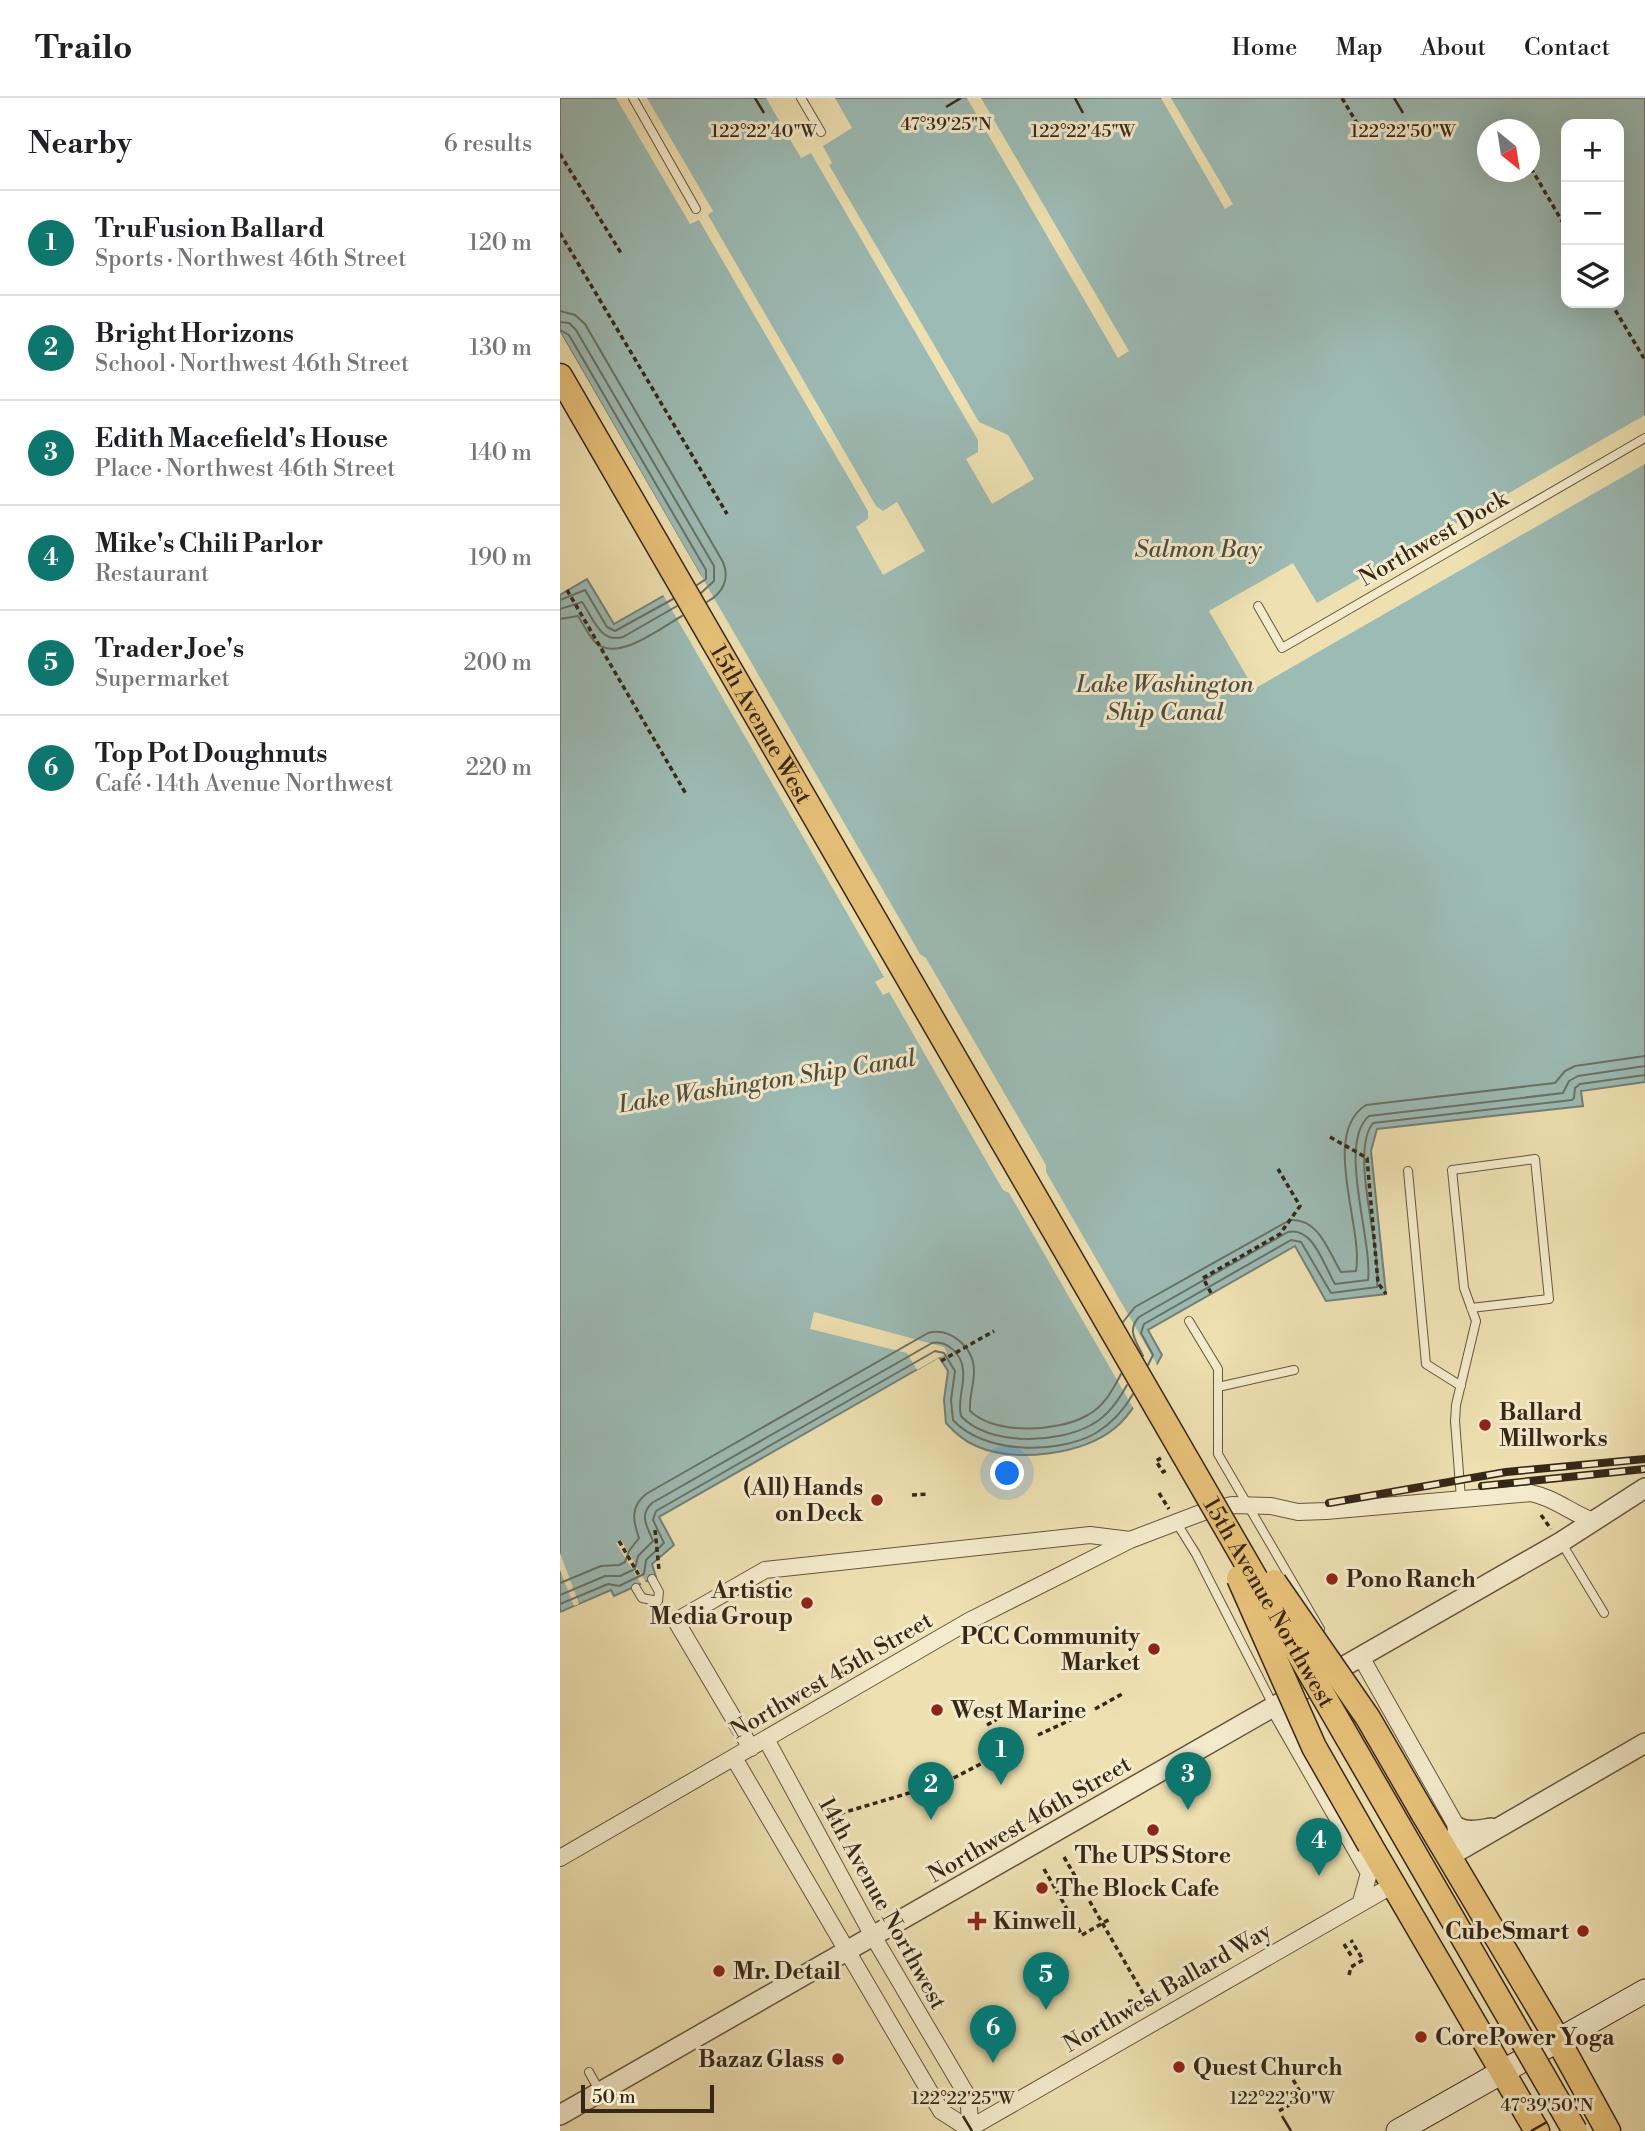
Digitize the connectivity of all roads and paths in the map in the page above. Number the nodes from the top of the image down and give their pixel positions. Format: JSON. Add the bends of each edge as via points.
{"nodes":[{"id":1,"x":633,"y":98,"type":"edge"},
{"id":2,"x":801,"y":98,"type":"edge"},
{"id":3,"x":1342,"y":98,"type":"edge"},
{"id":4,"x":821,"y":132,"type":"dead end"},
{"id":5,"x":1365,"y":137,"type":"dead end"},
{"id":6,"x":560,"y":154,"type":"edge"},
{"id":7,"x":1540,"y":182,"type":"edge"},
{"id":8,"x":696,"y":209,"type":"dead end"},
{"id":9,"x":1561,"y":219,"type":"edge"},
{"id":10,"x":560,"y":233,"type":"edge"},
{"id":11,"x":621,"y":253,"type":"dead end"},
{"id":12,"x":1614,"y":308,"type":"edge"},
{"id":13,"x":1645,"y":360,"type":"edge"},
{"id":14,"x":560,"y":376,"type":"edge"},
{"id":15,"x":1645,"y":439,"type":"edge"},
{"id":16,"x":727,"y":514,"type":"dead end"},
{"id":17,"x":567,"y":590,"type":"dead end"},
{"id":18,"x":1258,"y":606,"type":"dead end"},
{"id":19,"x":686,"y":794,"type":"dead end"},
{"id":20,"x":962,"y":1073,"type":"joint"},
{"id":21,"x":1330,"y":1137,"type":"dead end"},
{"id":22,"x":1278,"y":1169,"type":"dead end"},
{"id":23,"x":1408,"y":1171,"type":"dead end"},
{"id":24,"x":1212,"y":1293,"type":"dead end"},
{"id":25,"x":1386,"y":1294,"type":"dead end"},
{"id":26,"x":1471,"y":1308,"type":"junction"},
{"id":27,"x":1189,"y":1321,"type":"dead end"},
{"id":28,"x":994,"y":1331,"type":"dead end"},
{"id":29,"x":942,"y":1361,"type":"dead end"},
{"id":30,"x":1294,"y":1370,"type":"dead end"},
{"id":31,"x":1461,"y":1385,"type":"junction"},
{"id":32,"x":1218,"y":1387,"type":"junction"},
{"id":33,"x":1163,"y":1457,"type":"dead end"},
{"id":34,"x":1163,"y":1472,"type":"dead end"},
{"id":35,"x":1645,"y":1488,"type":"edge"},
{"id":36,"x":1159,"y":1493,"type":"dead end"},
{"id":37,"x":1206,"y":1493,"type":"junction"},
{"id":38,"x":929,"y":1494,"type":"dead end"},
{"id":39,"x":912,"y":1495,"type":"dead end"},
{"id":40,"x":1461,"y":1499,"type":"junction"},
{"id":41,"x":1248,"y":1505,"type":"junction"},
{"id":42,"x":1533,"y":1508,"type":"dead end"},
{"id":43,"x":1174,"y":1519,"type":"junction"},
{"id":44,"x":1594,"y":1521,"type":"junction"},
{"id":45,"x":655,"y":1530,"type":"dead end"},
{"id":46,"x":1556,"y":1535,"type":"junction"},
{"id":47,"x":1130,"y":1540,"type":"junction"},
{"id":48,"x":619,"y":1541,"type":"dead end"},
{"id":49,"x":656,"y":1576,"type":"joint"},
{"id":50,"x":636,"y":1588,"type":"dead end"},
{"id":51,"x":646,"y":1588,"type":"dead end"},
{"id":52,"x":1604,"y":1613,"type":"dead end"},
{"id":53,"x":1323,"y":1633,"type":"dead end"},
{"id":54,"x":1329,"y":1645,"type":"dead end"},
{"id":55,"x":1361,"y":1657,"type":"junction"},
{"id":56,"x":1343,"y":1668,"type":"junction"},
{"id":57,"x":1122,"y":1694,"type":"dead end"},
{"id":58,"x":1274,"y":1707,"type":"junction"},
{"id":59,"x":1095,"y":1709,"type":"dead end"},
{"id":60,"x":1004,"y":1715,"type":"dead end"},
{"id":61,"x":1076,"y":1717,"type":"dead end"},
{"id":62,"x":987,"y":1725,"type":"dead end"},
{"id":63,"x":1012,"y":1731,"type":"dead end"},
{"id":64,"x":1038,"y":1735,"type":"dead end"},
{"id":65,"x":766,"y":1739,"type":"junction"},
{"id":66,"x":993,"y":1742,"type":"dead end"},
{"id":67,"x":1021,"y":1743,"type":"dead end"},
{"id":68,"x":1645,"y":1743,"type":"edge"},
{"id":69,"x":751,"y":1748,"type":"junction"},
{"id":70,"x":734,"y":1758,"type":"junction"},
{"id":71,"x":832,"y":1816,"type":"dead end"},
{"id":72,"x":1503,"y":1826,"type":"junction"},
{"id":73,"x":1457,"y":1827,"type":"junction"},
{"id":74,"x":1064,"y":1857,"type":"dead end"},
{"id":75,"x":1448,"y":1857,"type":"junction"},
{"id":76,"x":560,"y":1858,"type":"edge"},
{"id":77,"x":1044,"y":1869,"type":"dead end"},
{"id":78,"x":1393,"y":1885,"type":"junction"},
{"id":79,"x":1361,"y":1902,"type":"junction"},
{"id":80,"x":1110,"y":1919,"type":"dead end"},
{"id":81,"x":873,"y":1936,"type":"junction"},
{"id":82,"x":1351,"y":1940,"type":"dead end"},
{"id":83,"x":1344,"y":1944,"type":"dead end"},
{"id":84,"x":847,"y":1951,"type":"junction"},
{"id":85,"x":1352,"y":1957,"type":"dead end"},
{"id":86,"x":1349,"y":1975,"type":"dead end"},
{"id":87,"x":1645,"y":1991,"type":"edge"},
{"id":88,"x":1128,"y":2001,"type":"dead end"},
{"id":89,"x":1558,"y":2040,"type":"junction"},
{"id":90,"x":1294,"y":2064,"type":"dead end"},
{"id":91,"x":589,"y":2071,"type":"dead end"},
{"id":92,"x":1502,"y":2071,"type":"junction"},
{"id":93,"x":1258,"y":2091,"type":"dead end"},
{"id":94,"x":600,"y":2092,"type":"junction"},
{"id":95,"x":1240,"y":2102,"type":"dead end"},
{"id":96,"x":1279,"y":2111,"type":"dead end"},
{"id":97,"x":560,"y":2115,"type":"edge"},
{"id":98,"x":968,"y":2130,"type":"edge"},
{"id":99,"x":1398,"y":2131,"type":"edge"},
{"id":100,"x":1537,"y":2131,"type":"edge"},
{"id":101,"x":1574,"y":2131,"type":"edge"},
{"id":102,"x":1608,"y":2131,"type":"edge"}],
"edges":[{"from":1,"to":8,"type":"lane"},
{"from":2,"to":4,"type":"lane"},
{"from":3,"to":5,"type":"path"},
{"from":6,"to":11,"type":"path"},
{"from":7,"to":9,"type":"path"},
{"from":10,"to":16,"type":"path"},
{"from":12,"to":13,"type":"path"},
{"from":14,"to":20,"type":"main road","name":"15th Avenue West"},
{"from":15,"to":18,"type":"lane","name":"Northwest Dock","via":[[1282,648]]},
{"from":17,"to":19,"type":"path"},
{"from":20,"to":37,"type":"main road","name":"15th Avenue Northwest","bridge":true},
{"from":21,"to":25,"type":"path","via":[[1367,1158],[1378,1283]]},
{"from":22,"to":24,"type":"path","via":[[1300,1206],[1280,1234],[1203,1278]]},
{"from":23,"to":31,"type":"lane","via":[[1426,1364]]},
{"from":26,"to":26,"type":"lane","via":[[1549,1298],[1535,1159],[1452,1170],[1464,1288]]},
{"from":26,"to":31,"type":"lane","via":[[1476,1321]]},
{"from":27,"to":32,"type":"lane","via":[[1218,1369]]},
{"from":28,"to":29,"type":"path"},
{"from":30,"to":32,"type":"lane"},
{"from":31,"to":40,"type":"lane","via":[[1455,1421]]},
{"from":32,"to":41,"type":"lane","name":"15th Avenue Northwest","via":[[1218,1454]]},
{"from":33,"to":34,"type":"path","via":[[1157,1461]]},
{"from":35,"to":44,"type":"street","name":"Northwest 46th Street"},
{"from":36,"to":43,"type":"path"},
{"from":37,"to":75,"type":"main road","bridge":true,"via":[[1253,1551],[1368,1718]]},
{"from":37,"to":78,"type":"main road","bridge":true,"via":[[1314,1747]]},
{"from":37,"to":101,"type":"main road","name":"15th Avenue Northwest","bridge":true},
{"from":38,"to":39,"type":"path"},
{"from":40,"to":41,"type":"street","name":"Northwest 45th Street","via":[[1298,1512]]},
{"from":40,"to":44,"type":"street","name":"Northwest 45th Street","via":[[1531,1493]]},
{"from":41,"to":43,"type":"street","name":"Northwest 45th Street"},
{"from":41,"to":53,"type":"lane","name":"15th Avenue Northwest"},
{"from":42,"to":46,"type":"path"},
{"from":43,"to":47,"type":"street","name":"Northwest 45th Street"},
{"from":43,"to":58,"type":"lane","name":"15th Avenue Northwest"},
{"from":44,"to":46,"type":"street","name":"Northwest 46th Street"},
{"from":45,"to":49,"type":"path"},
{"from":46,"to":52,"type":"lane"},
{"from":46,"to":55,"type":"street","name":"Northwest 46th Street"},
{"from":47,"to":65,"type":"street","name":"Northwest 45th Street","via":[[969,1621]]},
{"from":47,"to":69,"type":"street","via":[[1090,1535],[765,1570],[676,1621]]},
{"from":48,"to":51,"type":"path"},
{"from":49,"to":50,"type":"lane","via":[[658,1601],[642,1598]]},
{"from":54,"to":56,"type":"lane","name":"15th Avenue Northwest"},
{"from":55,"to":56,"type":"street","name":"Northwest 46th Street"},
{"from":55,"to":73,"type":"street"},
{"from":56,"to":58,"type":"street","name":"Northwest 46th Street"},
{"from":57,"to":59,"type":"path"},
{"from":58,"to":79,"type":"street","name":"15th Avenue Northwest","via":[[1369,1873]]},
{"from":58,"to":81,"type":"street","name":"Northwest 46th Street"},
{"from":60,"to":62,"type":"path"},
{"from":61,"to":64,"type":"path"},
{"from":63,"to":66,"type":"path"},
{"from":65,"to":69,"type":"street","name":"Northwest 45th Street"},
{"from":65,"to":81,"type":"street","name":"14th Avenue Northwest"},
{"from":67,"to":71,"type":"path","via":[[946,1782]]},
{"from":68,"to":72,"type":"street"},
{"from":69,"to":70,"type":"street","name":"Northwest 45th Street"},
{"from":70,"to":76,"type":"street","name":"Northwest 45th Street"},
{"from":70,"to":84,"type":"street"},
{"from":72,"to":73,"type":"street","via":[[1473,1831]]},
{"from":72,"to":75,"type":"street"},
{"from":73,"to":75,"type":"street"},
{"from":74,"to":88,"type":"path","via":[[1148,2002]]},
{"from":75,"to":89,"type":"main road"},
{"from":77,"to":80,"type":"path","bridge":true,"via":[[1082,1935]]},
{"from":78,"to":79,"type":"street","name":"Northwest Ballard Way"},
{"from":78,"to":92,"type":"main road"},
{"from":79,"to":98,"type":"street","name":"Northwest Ballard Way"},
{"from":81,"to":84,"type":"street","name":"Northwest 46th Street"},
{"from":81,"to":98,"type":"street","name":"14th Avenue Northwest","via":[[968,2097]]},
{"from":82,"to":86,"type":"path","via":[[1363,1960],[1351,1967]]},
{"from":83,"to":85,"type":"path"},
{"from":84,"to":94,"type":"street","name":"Northwest 46th Street"},
{"from":84,"to":98,"type":"street","via":[[941,2111]]},
{"from":87,"to":89,"type":"main road"},
{"from":89,"to":92,"type":"main road"},
{"from":89,"to":102,"type":"main road"},
{"from":90,"to":96,"type":"path","via":[[1291,2076],[1303,2097]]},
{"from":91,"to":94,"type":"lane"},
{"from":92,"to":99,"type":"main road"},
{"from":92,"to":100,"type":"main road"},
{"from":93,"to":95,"type":"path"},
{"from":94,"to":97,"type":"street","name":"Northwest 46th Street"}]}
